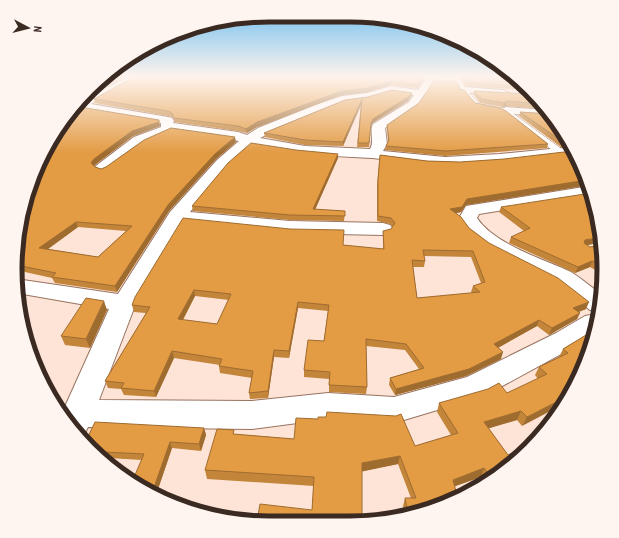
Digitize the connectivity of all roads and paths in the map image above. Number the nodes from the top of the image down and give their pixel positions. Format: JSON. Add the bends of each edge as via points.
{"nodes":[{"id":1,"x":334,"y":102,"type":"edge"},
{"id":2,"x":414,"y":102,"type":"edge"},
{"id":3,"x":475,"y":102,"type":"edge"},
{"id":4,"x":81,"y":109,"type":"edge"},
{"id":5,"x":506,"y":111,"type":"junction"},
{"id":6,"x":542,"y":113,"type":"edge"},
{"id":7,"x":171,"y":127,"type":"junction"},
{"id":8,"x":248,"y":140,"type":"junction"},
{"id":9,"x":560,"y":152,"type":"junction"},
{"id":10,"x":374,"y":154,"type":"junction"},
{"id":11,"x":569,"y":155,"type":"edge"},
{"id":12,"x":102,"y":168,"type":"edge"},
{"id":13,"x":585,"y":192,"type":"edge"},
{"id":14,"x":177,"y":216,"type":"junction"},
{"id":15,"x":383,"y":229,"type":"edge"},
{"id":16,"x":23,"y":287,"type":"edge"},
{"id":17,"x":595,"y":301,"type":"edge"},
{"id":18,"x":124,"y":303,"type":"junction"},
{"id":19,"x":591,"y":324,"type":"edge"},
{"id":20,"x":75,"y":420,"type":"edge"}],
"edges":[{"from":1,"to":8,"type":"street"},
{"from":2,"to":10,"type":"street","via":[[378,127],[380,144]]},
{"from":3,"to":5,"type":"lane","via":[[482,108]]},
{"from":4,"to":7,"type":"street","via":[[168,121],[166,125]]},
{"from":5,"to":6,"type":"street"},
{"from":5,"to":9,"type":"lane"},
{"from":7,"to":8,"type":"street","via":[[238,136]]},
{"from":7,"to":12,"type":"street","via":[[139,140]]},
{"from":8,"to":10,"type":"street","via":[[307,150]]},
{"from":8,"to":14,"type":"street","via":[[222,163]]},
{"from":9,"to":10,"type":"street","via":[[445,161]]},
{"from":9,"to":11,"type":"lane"},
{"from":13,"to":17,"type":"street","via":[[472,210],[468,218],[475,229],[495,244],[564,278]]},
{"from":14,"to":15,"type":"street","via":[[290,227]]},
{"from":14,"to":18,"type":"street"},
{"from":16,"to":18,"type":"street"},
{"from":18,"to":20,"type":"street"},
{"from":19,"to":20,"type":"street","via":[[474,388],[394,410],[328,406],[252,415]]}]}
